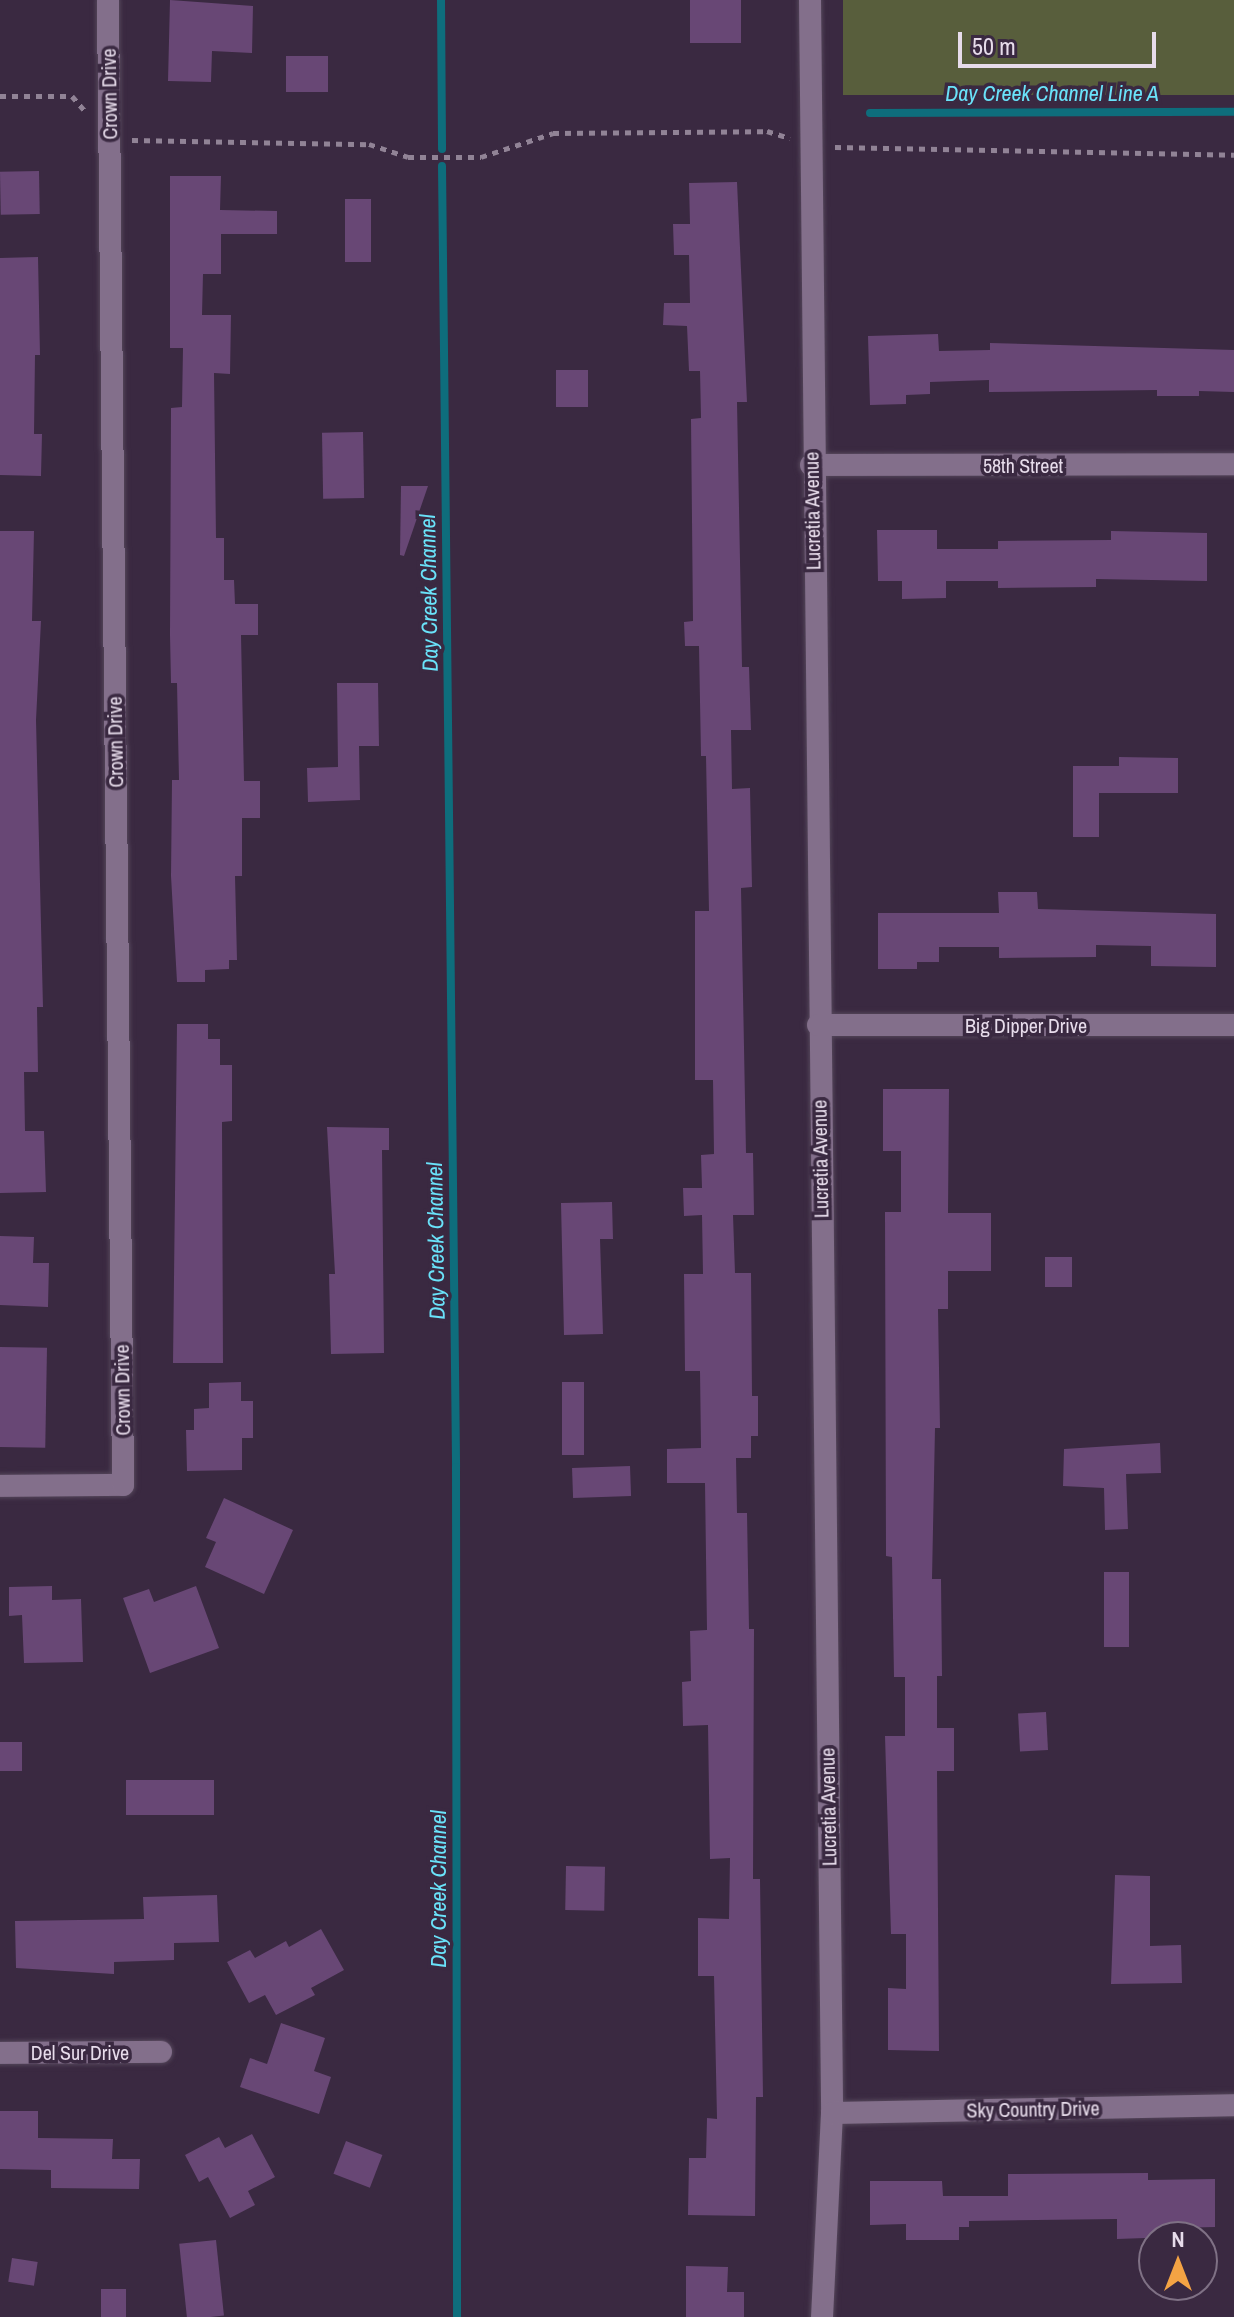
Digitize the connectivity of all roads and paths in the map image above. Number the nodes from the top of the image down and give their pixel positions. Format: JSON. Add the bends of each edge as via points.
{"nodes":[{"id":1,"x":108,"y":0,"type":"edge"},
{"id":2,"x":810,"y":0,"type":"edge"},
{"id":3,"x":0,"y":96,"type":"edge"},
{"id":4,"x":109,"y":140,"type":"junction"},
{"id":5,"x":810,"y":144,"type":"junction"},
{"id":6,"x":1234,"y":155,"type":"edge"},
{"id":7,"x":1234,"y":464,"type":"edge"},
{"id":8,"x":811,"y":465,"type":"junction"},
{"id":9,"x":818,"y":1025,"type":"junction"},
{"id":10,"x":1234,"y":1025,"type":"edge"},
{"id":11,"x":0,"y":1486,"type":"edge"},
{"id":12,"x":161,"y":2052,"type":"dead end"},
{"id":13,"x":0,"y":2053,"type":"edge"},
{"id":14,"x":1234,"y":2105,"type":"edge"},
{"id":15,"x":832,"y":2113,"type":"junction"},
{"id":16,"x":822,"y":2317,"type":"edge"}],
"edges":[{"from":1,"to":4,"type":"street","name":"Crown Drive"},
{"from":2,"to":5,"type":"street","name":"Lucretia Avenue"},
{"from":3,"to":4,"type":"path","via":[[72,96]]},
{"from":4,"to":5,"type":"path","via":[[369,144],[408,157],[481,157],[553,133],[767,131]]},
{"from":4,"to":11,"type":"street","name":"Crown Drive","via":[[123,1485]]},
{"from":5,"to":6,"type":"path"},
{"from":5,"to":8,"type":"street","name":"Lucretia Avenue"},
{"from":7,"to":8,"type":"street","name":"58th Street"},
{"from":8,"to":9,"type":"street","name":"Lucretia Avenue"},
{"from":9,"to":10,"type":"street","name":"Big Dipper Drive"},
{"from":9,"to":15,"type":"street","name":"Lucretia Avenue"},
{"from":12,"to":13,"type":"street","name":"Del Sur Drive"},
{"from":14,"to":15,"type":"street","name":"Sky Country Drive"},
{"from":15,"to":16,"type":"street","name":"Lucretia Avenue"}]}
